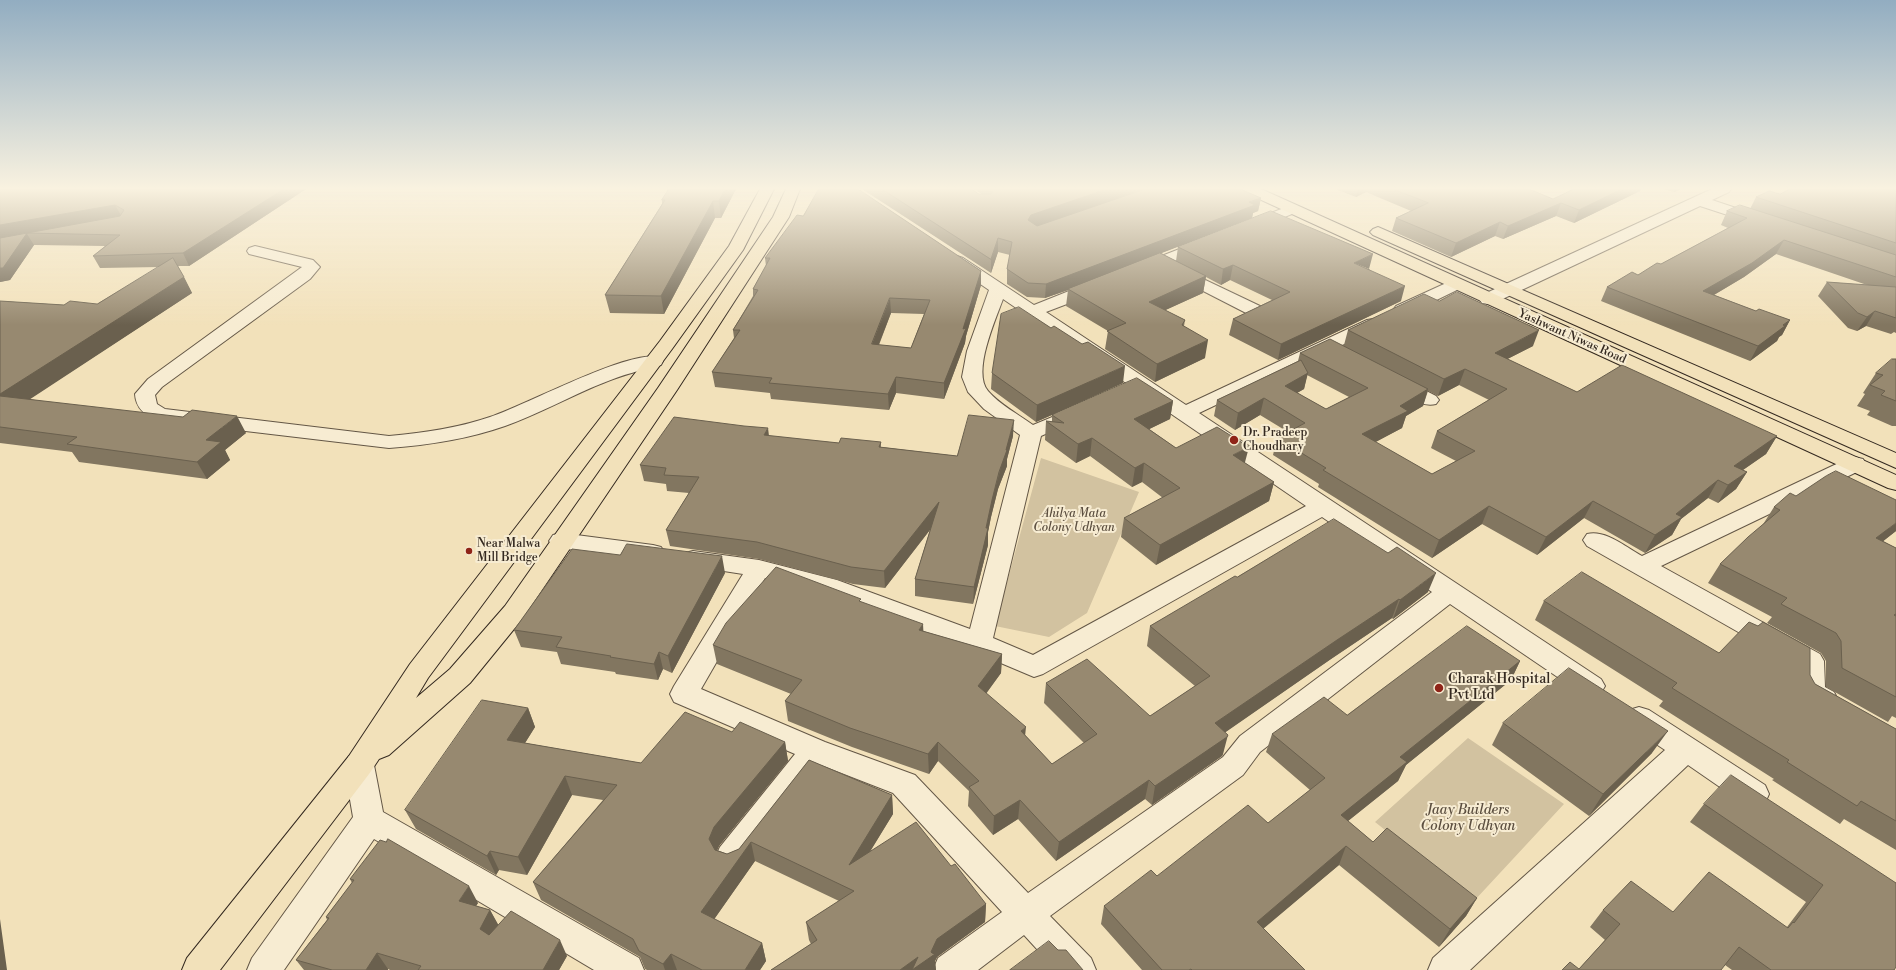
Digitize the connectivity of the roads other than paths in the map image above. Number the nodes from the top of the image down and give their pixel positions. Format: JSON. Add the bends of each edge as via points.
{"nodes":[{"id":1,"x":744,"y":234,"type":"edge"},
{"id":2,"x":770,"y":234,"type":"edge"},
{"id":3,"x":1347,"y":234,"type":"edge"},
{"id":4,"x":1383,"y":234,"type":"edge"},
{"id":5,"x":1627,"y":234,"type":"edge"},
{"id":6,"x":1218,"y":239,"type":"edge"},
{"id":7,"x":940,"y":249,"type":"edge"},
{"id":8,"x":255,"y":251,"type":"dead end"},
{"id":9,"x":1159,"y":262,"type":"junction"},
{"id":10,"x":1129,"y":274,"type":"edge"},
{"id":11,"x":1107,"y":283,"type":"edge"},
{"id":12,"x":1455,"y":284,"type":"junction"},
{"id":13,"x":998,"y":288,"type":"junction"},
{"id":14,"x":1507,"y":290,"type":"junction"},
{"id":15,"x":1488,"y":299,"type":"junction"},
{"id":16,"x":1033,"y":311,"type":"junction"},
{"id":17,"x":1256,"y":311,"type":"edge"},
{"id":18,"x":1326,"y":346,"type":"junction"},
{"id":19,"x":696,"y":347,"type":"junction"},
{"id":20,"x":660,"y":353,"type":"junction"},
{"id":21,"x":1360,"y":364,"type":"edge"},
{"id":22,"x":1381,"y":375,"type":"edge"},
{"id":23,"x":1140,"y":384,"type":"junction"},
{"id":24,"x":1119,"y":394,"type":"edge"},
{"id":25,"x":1429,"y":400,"type":"dead end"},
{"id":26,"x":1090,"y":407,"type":"edge"},
{"id":27,"x":1184,"y":413,"type":"junction"},
{"id":28,"x":1031,"y":433,"type":"junction"},
{"id":29,"x":1896,"y":461,"type":"edge"},
{"id":30,"x":1855,"y":464,"type":"junction"},
{"id":31,"x":1896,"y":483,"type":"edge"},
{"id":32,"x":1322,"y":507,"type":"junction"},
{"id":33,"x":1595,"y":540,"type":"dead end"},
{"id":34,"x":561,"y":541,"type":"junction"},
{"id":35,"x":1641,"y":566,"type":"junction"},
{"id":36,"x":759,"y":568,"type":"junction"},
{"id":37,"x":1448,"y":592,"type":"junction"},
{"id":38,"x":979,"y":643,"type":"junction"},
{"id":39,"x":1844,"y":712,"type":"edge"},
{"id":40,"x":1686,"y":749,"type":"junction"},
{"id":41,"x":815,"y":750,"type":"junction"},
{"id":42,"x":359,"y":765,"type":"junction"},
{"id":43,"x":1771,"y":806,"type":"edge"},
{"id":44,"x":369,"y":820,"type":"junction"},
{"id":45,"x":731,"y":857,"type":"edge"},
{"id":46,"x":1026,"y":914,"type":"junction"},
{"id":47,"x":199,"y":970,"type":"edge"},
{"id":48,"x":264,"y":970,"type":"edge"},
{"id":49,"x":627,"y":970,"type":"edge"},
{"id":50,"x":950,"y":970,"type":"edge"},
{"id":51,"x":1079,"y":970,"type":"edge"},
{"id":52,"x":1445,"y":970,"type":"edge"}],
"edges":[{"from":1,"to":20,"type":"main road"},
{"from":2,"to":19,"type":"main road"},
{"from":3,"to":12,"type":"main road","name":"Yashwant Niwas Road"},
{"from":4,"to":14,"type":"main road","name":"Yashwant Niwas Road"},
{"from":5,"to":14,"type":"street"},
{"from":6,"to":9,"type":"street"},
{"from":7,"to":13,"type":"street"},
{"from":8,"to":20,"type":"street","via":[[307,263],[312,267],[155,383],[146,394],[145,402],[150,409],[161,414],[389,442],[422,439],[467,430],[499,420]]},
{"from":9,"to":10,"type":"street"},
{"from":9,"to":17,"type":"street"},
{"from":11,"to":16,"type":"street"},
{"from":12,"to":15,"type":"main road","name":"Yashwant Niwas Road"},
{"from":12,"to":18,"type":"street"},
{"from":13,"to":16,"type":"street"},
{"from":13,"to":28,"type":"street","via":[[976,351],[972,377],[978,392],[991,406]]},
{"from":14,"to":15,"type":"street"},
{"from":14,"to":29,"type":"main road","name":"Yashwant Niwas Road"},
{"from":15,"to":30,"type":"main road","name":"Yashwant Niwas Road"},
{"from":16,"to":23,"type":"street"},
{"from":18,"to":21,"type":"street"},
{"from":18,"to":27,"type":"street"},
{"from":19,"to":20,"type":"main road"},
{"from":19,"to":34,"type":"main road"},
{"from":20,"to":42,"type":"main road","via":[[419,671]]},
{"from":22,"to":25,"type":"street"},
{"from":23,"to":24,"type":"street"},
{"from":23,"to":27,"type":"street"},
{"from":26,"to":28,"type":"street"},
{"from":27,"to":32,"type":"street"},
{"from":28,"to":38,"type":"street"},
{"from":30,"to":31,"type":"main road","name":"Yashwant Niwas Road"},
{"from":30,"to":35,"type":"street"},
{"from":32,"to":37,"type":"street"},
{"from":32,"to":38,"type":"street","via":[[1034,667]]},
{"from":33,"to":35,"type":"street"},
{"from":34,"to":36,"type":"street"},
{"from":34,"to":42,"type":"main road","via":[[514,612],[460,676]]},
{"from":35,"to":39,"type":"street","via":[[1811,661],[1811,693]]},
{"from":36,"to":38,"type":"street","via":[[837,589]]},
{"from":36,"to":41,"type":"street","via":[[684,694]]},
{"from":37,"to":40,"type":"street"},
{"from":37,"to":46,"type":"street","via":[[1250,744],[1233,766]]},
{"from":40,"to":43,"type":"street"},
{"from":40,"to":52,"type":"street"},
{"from":41,"to":45,"type":"street"},
{"from":41,"to":46,"type":"street","via":[[904,784]]},
{"from":42,"to":44,"type":"street"},
{"from":42,"to":47,"type":"main road"},
{"from":44,"to":48,"type":"street"},
{"from":44,"to":49,"type":"street"},
{"from":46,"to":50,"type":"street"},
{"from":46,"to":51,"type":"street"}]}
